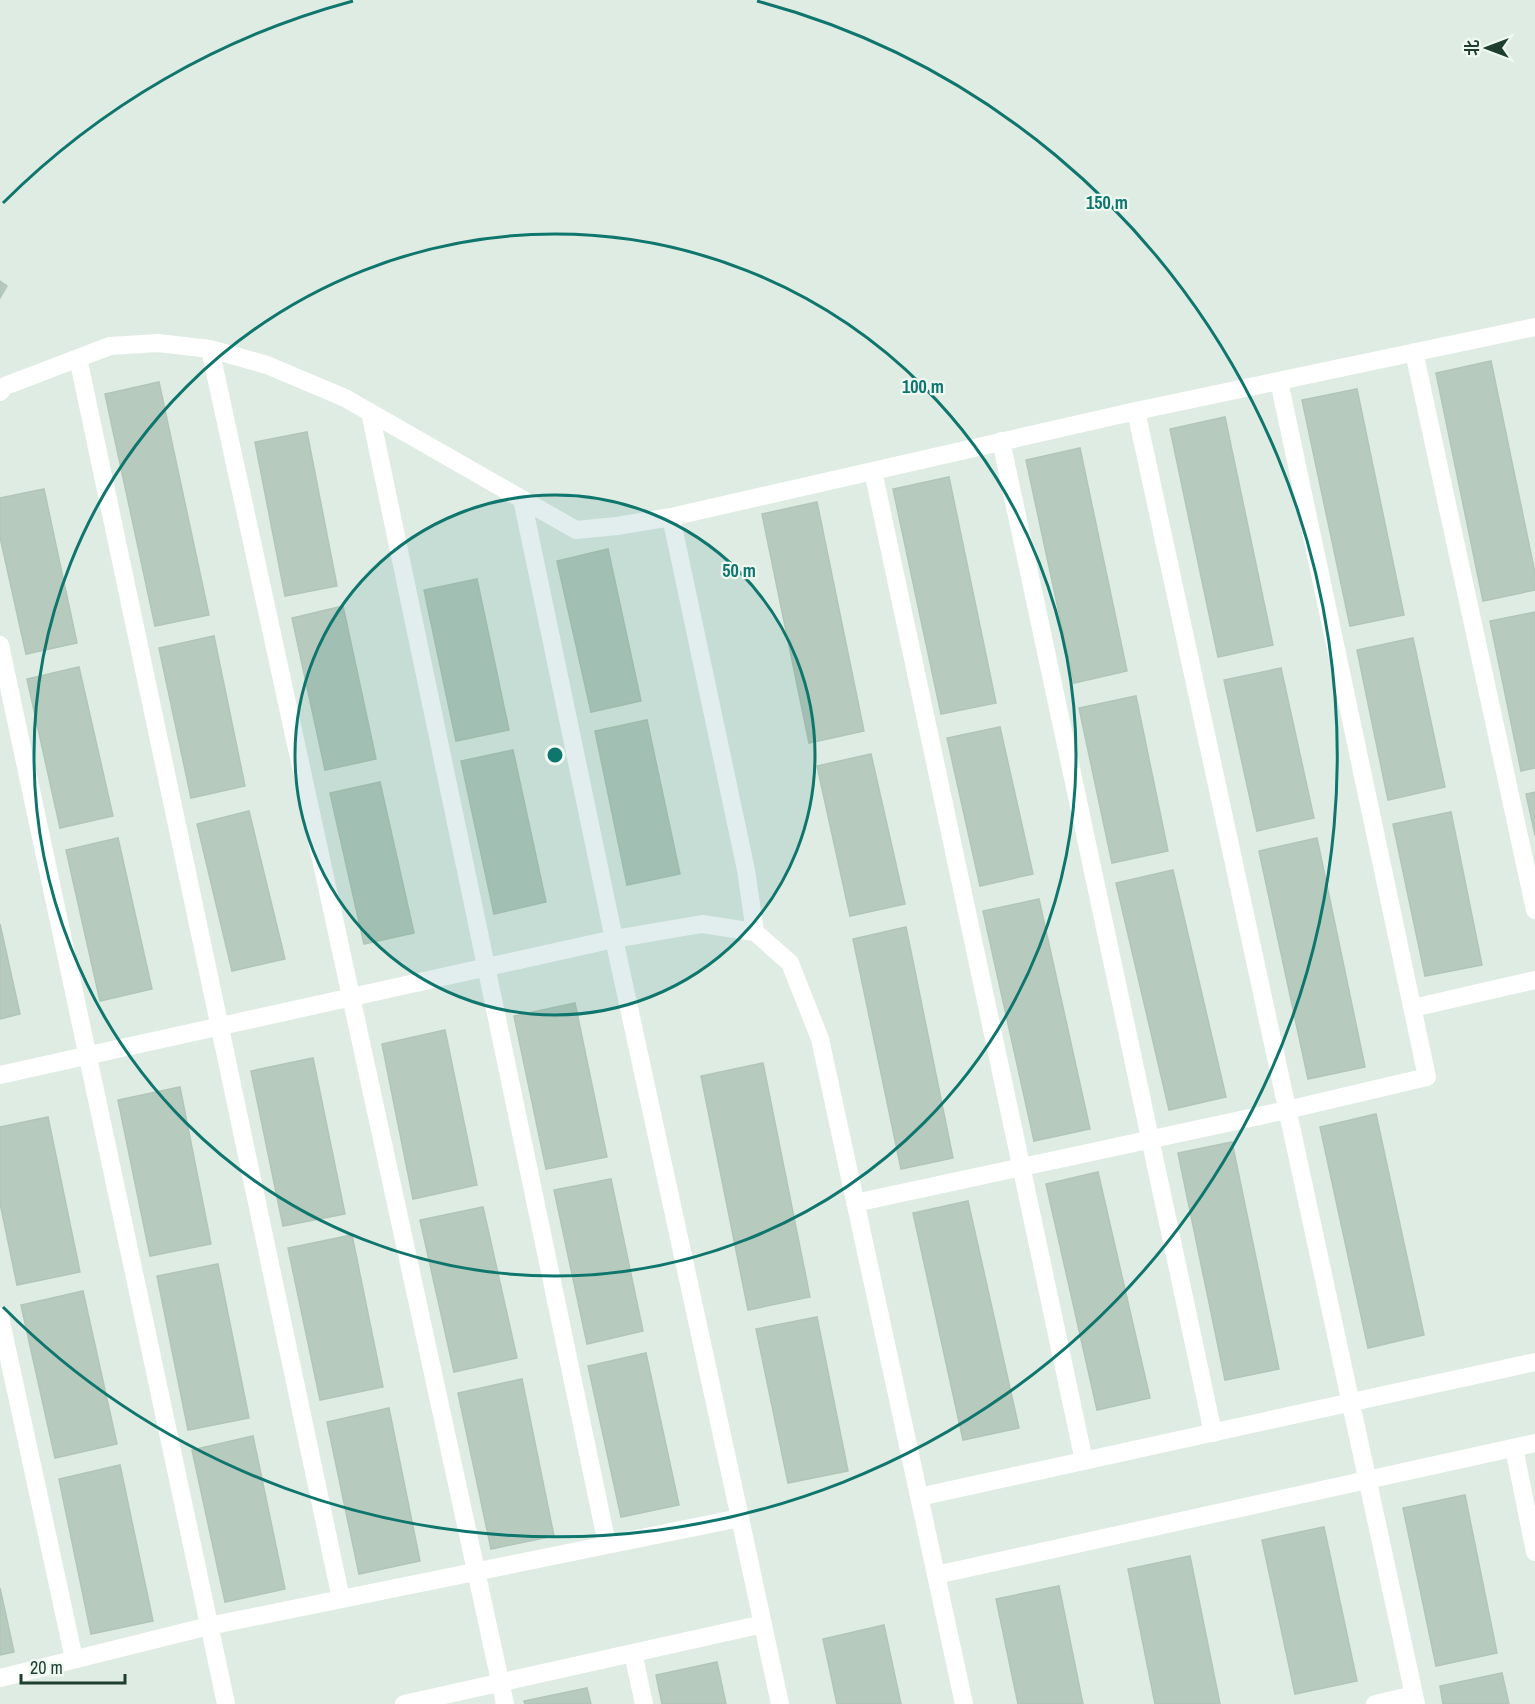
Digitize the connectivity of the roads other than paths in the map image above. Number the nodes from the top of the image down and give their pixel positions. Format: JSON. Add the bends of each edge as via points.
{"nodes":[{"id":1,"x":1535,"y":327,"type":"edge"},
{"id":2,"x":210,"y":349,"type":"junction"},
{"id":3,"x":1414,"y":352,"type":"junction"},
{"id":4,"x":78,"y":358,"type":"junction"},
{"id":5,"x":1279,"y":381,"type":"junction"},
{"id":6,"x":0,"y":392,"type":"edge"},
{"id":7,"x":1136,"y":411,"type":"junction"},
{"id":8,"x":370,"y":412,"type":"junction"},
{"id":9,"x":1001,"y":441,"type":"junction"},
{"id":10,"x":873,"y":471,"type":"junction"},
{"id":11,"x":522,"y":499,"type":"junction"},
{"id":12,"x":671,"y":516,"type":"junction"},
{"id":13,"x":0,"y":645,"type":"edge"},
{"id":14,"x":1535,"y":910,"type":"edge"},
{"id":15,"x":755,"y":932,"type":"junction"},
{"id":16,"x":614,"y":939,"type":"junction"},
{"id":17,"x":486,"y":967,"type":"junction"},
{"id":18,"x":1535,"y":980,"type":"edge"},
{"id":19,"x":351,"y":998,"type":"junction"},
{"id":20,"x":1413,"y":1008,"type":"junction"},
{"id":21,"x":220,"y":1026,"type":"junction"},
{"id":22,"x":88,"y":1056,"type":"junction"},
{"id":23,"x":0,"y":1075,"type":"edge"},
{"id":24,"x":1287,"y":1110,"type":"junction"},
{"id":25,"x":1150,"y":1139,"type":"junction"},
{"id":26,"x":1022,"y":1167,"type":"junction"},
{"id":27,"x":855,"y":1203,"type":"junction"},
{"id":28,"x":0,"y":1317,"type":"edge"},
{"id":29,"x":1535,"y":1362,"type":"edge"},
{"id":30,"x":1350,"y":1402,"type":"junction"},
{"id":31,"x":1213,"y":1433,"type":"junction"},
{"id":32,"x":1535,"y":1443,"type":"edge"},
{"id":33,"x":1514,"y":1448,"type":"junction"},
{"id":34,"x":1084,"y":1461,"type":"junction"},
{"id":35,"x":1367,"y":1480,"type":"junction"},
{"id":36,"x":919,"y":1497,"type":"junction"},
{"id":37,"x":740,"y":1518,"type":"junction"},
{"id":38,"x":608,"y":1544,"type":"junction"},
{"id":39,"x":1535,"y":1552,"type":"edge"},
{"id":40,"x":476,"y":1571,"type":"junction"},
{"id":41,"x":936,"y":1575,"type":"junction"},
{"id":42,"x":341,"y":1599,"type":"junction"},
{"id":43,"x":763,"y":1624,"type":"junction"},
{"id":44,"x":209,"y":1626,"type":"junction"},
{"id":45,"x":633,"y":1653,"type":"junction"},
{"id":46,"x":74,"y":1659,"type":"junction"},
{"id":47,"x":0,"y":1677,"type":"edge"},
{"id":48,"x":501,"y":1682,"type":"junction"},
{"id":49,"x":1415,"y":1700,"type":"edge"},
{"id":50,"x":226,"y":1704,"type":"edge"},
{"id":51,"x":404,"y":1704,"type":"edge"},
{"id":52,"x":505,"y":1704,"type":"edge"},
{"id":53,"x":644,"y":1704,"type":"edge"},
{"id":54,"x":780,"y":1704,"type":"edge"},
{"id":55,"x":964,"y":1704,"type":"edge"},
{"id":56,"x":1375,"y":1704,"type":"edge"}],
"edges":[{"from":1,"to":3,"type":"street"},
{"from":2,"to":4,"type":"street","via":[[158,343],[110,346]]},
{"from":2,"to":8,"type":"street","via":[[267,365]]},
{"from":2,"to":19,"type":"street"},
{"from":3,"to":5,"type":"street"},
{"from":3,"to":14,"type":"street"},
{"from":4,"to":6,"type":"street","via":[[5,386]]},
{"from":4,"to":21,"type":"street"},
{"from":5,"to":7,"type":"street"},
{"from":5,"to":20,"type":"street"},
{"from":7,"to":9,"type":"street"},
{"from":7,"to":24,"type":"street"},
{"from":8,"to":11,"type":"street"},
{"from":8,"to":17,"type":"street"},
{"from":9,"to":10,"type":"street"},
{"from":9,"to":25,"type":"street"},
{"from":10,"to":12,"type":"street"},
{"from":10,"to":26,"type":"street"},
{"from":11,"to":12,"type":"street","via":[[576,530]]},
{"from":11,"to":16,"type":"street"},
{"from":12,"to":15,"type":"street","via":[[746,870]]},
{"from":13,"to":22,"type":"street"},
{"from":15,"to":16,"type":"street","via":[[702,924]]},
{"from":15,"to":27,"type":"street","via":[[790,963],[820,1039]]},
{"from":16,"to":17,"type":"street"},
{"from":16,"to":37,"type":"street"},
{"from":17,"to":19,"type":"street"},
{"from":17,"to":38,"type":"street"},
{"from":18,"to":20,"type":"street"},
{"from":19,"to":21,"type":"street"},
{"from":19,"to":40,"type":"street"},
{"from":20,"to":24,"type":"street","via":[[1427,1077]]},
{"from":21,"to":22,"type":"street"},
{"from":21,"to":42,"type":"street"},
{"from":22,"to":23,"type":"street"},
{"from":22,"to":44,"type":"street"},
{"from":24,"to":25,"type":"street"},
{"from":24,"to":30,"type":"street"},
{"from":25,"to":26,"type":"street"},
{"from":25,"to":31,"type":"street"},
{"from":26,"to":27,"type":"street"},
{"from":26,"to":34,"type":"street"},
{"from":27,"to":36,"type":"street"},
{"from":28,"to":46,"type":"street"},
{"from":29,"to":30,"type":"street"},
{"from":30,"to":31,"type":"street"},
{"from":30,"to":35,"type":"street"},
{"from":31,"to":34,"type":"street"},
{"from":32,"to":33,"type":"street"},
{"from":33,"to":35,"type":"street"},
{"from":33,"to":39,"type":"street"},
{"from":34,"to":36,"type":"street"},
{"from":35,"to":41,"type":"street"},
{"from":35,"to":49,"type":"street"},
{"from":36,"to":41,"type":"street"},
{"from":37,"to":38,"type":"street"},
{"from":37,"to":43,"type":"street"},
{"from":38,"to":40,"type":"street"},
{"from":40,"to":42,"type":"street"},
{"from":40,"to":48,"type":"street"},
{"from":41,"to":55,"type":"street"},
{"from":42,"to":44,"type":"street"},
{"from":43,"to":45,"type":"street"},
{"from":43,"to":54,"type":"street"},
{"from":44,"to":46,"type":"street"},
{"from":44,"to":50,"type":"street"},
{"from":45,"to":48,"type":"street"},
{"from":45,"to":53,"type":"street"},
{"from":46,"to":47,"type":"street"},
{"from":48,"to":51,"type":"street"},
{"from":48,"to":52,"type":"street"},
{"from":49,"to":56,"type":"street"}]}
